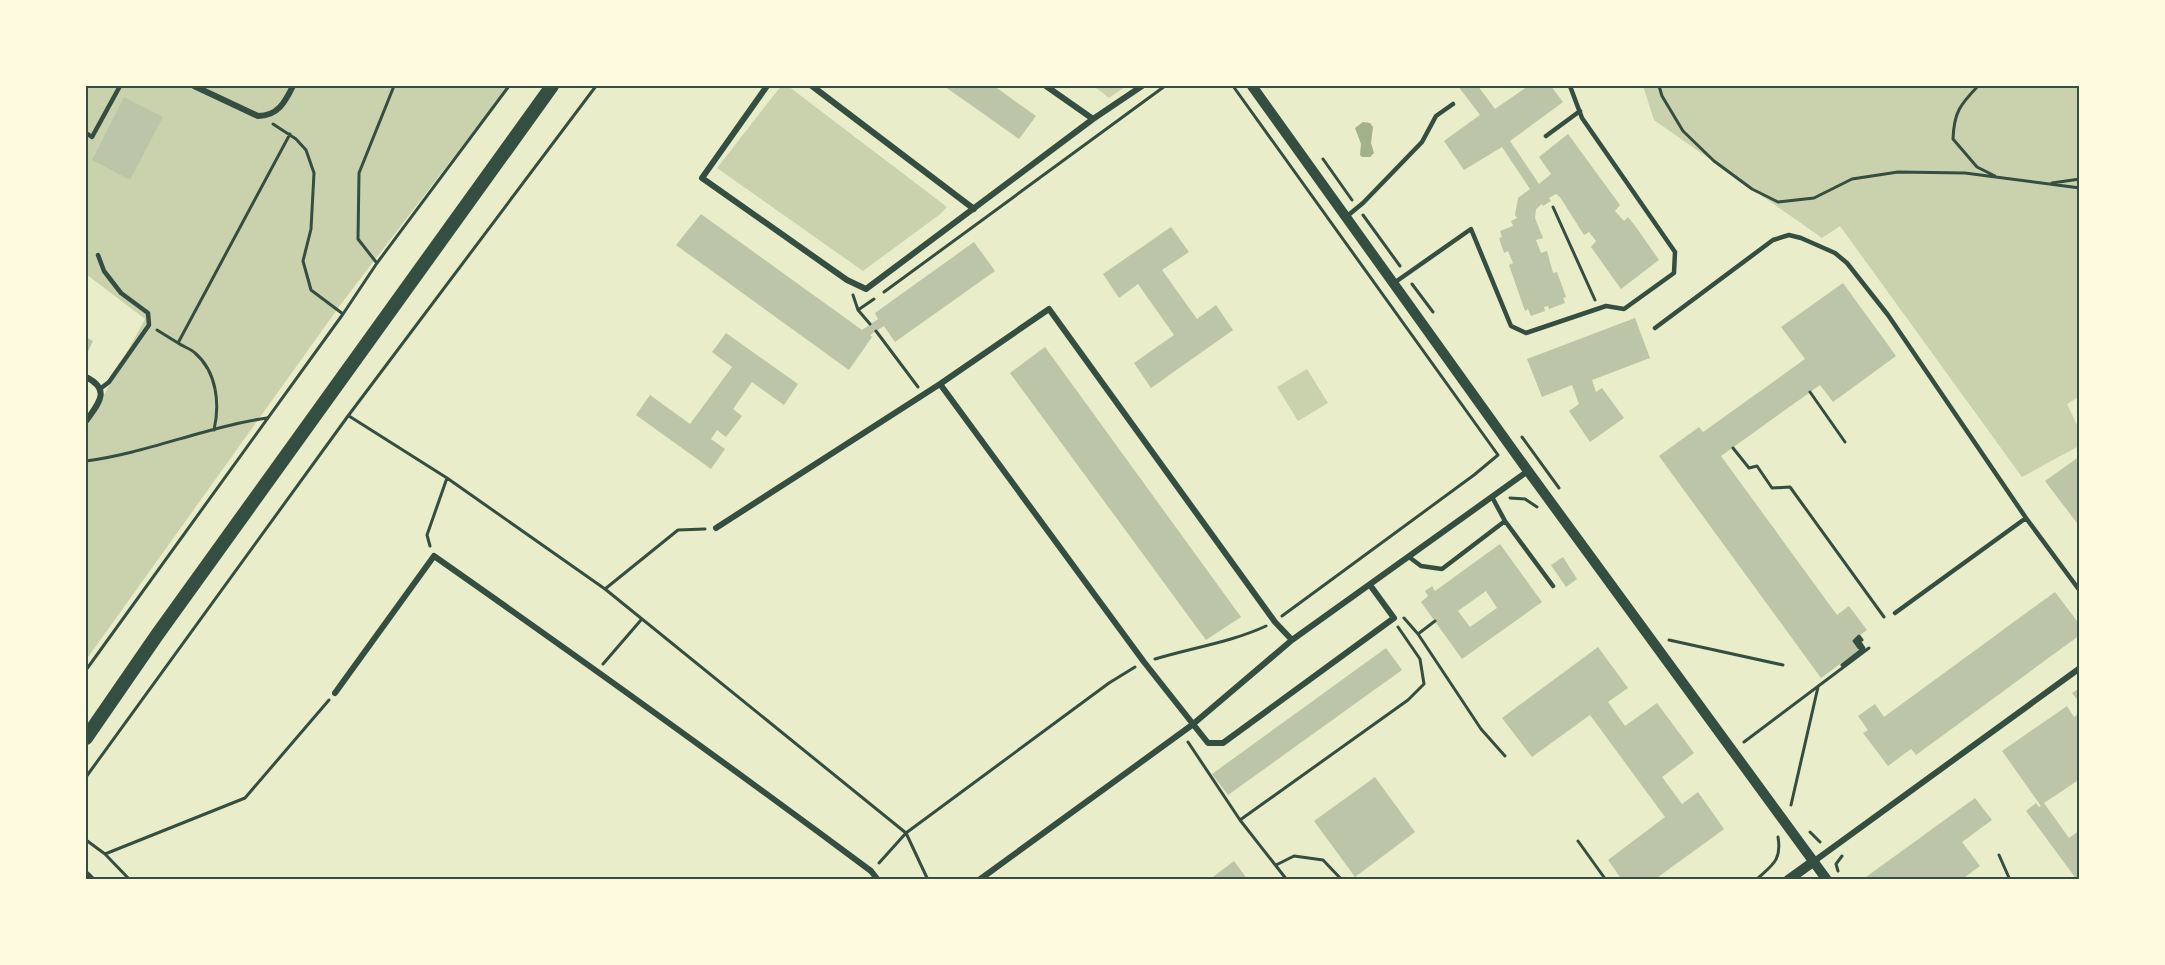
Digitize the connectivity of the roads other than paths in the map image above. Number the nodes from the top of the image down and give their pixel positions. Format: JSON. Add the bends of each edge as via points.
{"nodes":[{"id":1,"x":120,"y":86,"type":"edge"},
{"id":2,"x":194,"y":86,"type":"edge"},
{"id":3,"x":293,"y":86,"type":"edge"},
{"id":4,"x":552,"y":86,"type":"edge"},
{"id":5,"x":767,"y":86,"type":"edge"},
{"id":6,"x":812,"y":86,"type":"edge"},
{"id":7,"x":1046,"y":86,"type":"edge"},
{"id":8,"x":1142,"y":86,"type":"edge"},
{"id":9,"x":1252,"y":86,"type":"edge"},
{"id":10,"x":1570,"y":86,"type":"edge"},
{"id":11,"x":1453,"y":104,"type":"dead end"},
{"id":12,"x":1580,"y":111,"type":"junction"},
{"id":13,"x":1093,"y":119,"type":"junction"},
{"id":14,"x":86,"y":133,"type":"edge"},
{"id":15,"x":1546,"y":136,"type":"dead end"},
{"id":16,"x":974,"y":209,"type":"junction"},
{"id":17,"x":1346,"y":217,"type":"junction"},
{"id":18,"x":98,"y":255,"type":"dead end"},
{"id":19,"x":1394,"y":283,"type":"junction"},
{"id":20,"x":1655,"y":328,"type":"dead end"},
{"id":21,"x":86,"y":377,"type":"edge"},
{"id":22,"x":940,"y":384,"type":"junction"},
{"id":23,"x":100,"y":389,"type":"junction"},
{"id":24,"x":86,"y":422,"type":"edge"},
{"id":25,"x":1528,"y":471,"type":"junction"},
{"id":26,"x":1492,"y":496,"type":"junction"},
{"id":27,"x":2026,"y":518,"type":"junction"},
{"id":28,"x":1505,"y":521,"type":"junction"},
{"id":29,"x":716,"y":528,"type":"road end"},
{"id":30,"x":1409,"y":557,"type":"junction"},
{"id":31,"x":1370,"y":585,"type":"junction"},
{"id":32,"x":1553,"y":586,"type":"dead end"},
{"id":33,"x":2079,"y":591,"type":"edge"},
{"id":34,"x":1895,"y":613,"type":"dead end"},
{"id":35,"x":1292,"y":640,"type":"junction"},
{"id":36,"x":2079,"y":668,"type":"edge"},
{"id":37,"x":334,"y":693,"type":"road end"},
{"id":38,"x":1192,"y":725,"type":"junction"},
{"id":39,"x":86,"y":738,"type":"edge"},
{"id":40,"x":1813,"y":862,"type":"junction"},
{"id":41,"x":86,"y":876,"type":"edge"},
{"id":42,"x":90,"y":879,"type":"edge"},
{"id":43,"x":878,"y":879,"type":"edge"},
{"id":44,"x":980,"y":879,"type":"edge"},
{"id":45,"x":1788,"y":879,"type":"edge"},
{"id":46,"x":1827,"y":879,"type":"edge"}],
"edges":[{"from":1,"to":14,"type":"lane","via":[[92,137]]},
{"from":2,"to":3,"type":"street","via":[[258,116],[277,110]]},
{"from":4,"to":39,"type":"main road"},
{"from":5,"to":16,"type":"street","via":[[702,178],[847,280],[866,289]]},
{"from":6,"to":16,"type":"street"},
{"from":7,"to":13,"type":"street"},
{"from":8,"to":13,"type":"street"},
{"from":9,"to":17,"type":"street"},
{"from":10,"to":12,"type":"lane"},
{"from":11,"to":17,"type":"lane","via":[[1436,116],[1422,142]]},
{"from":12,"to":15,"type":"lane"},
{"from":12,"to":19,"type":"lane","via":[[1675,252],[1674,273],[1624,309],[1605,306],[1526,333],[1511,326],[1471,229]]},
{"from":13,"to":16,"type":"street"},
{"from":17,"to":19,"type":"street"},
{"from":18,"to":23,"type":"lane","via":[[104,271],[121,293],[148,313],[149,325]]},
{"from":19,"to":25,"type":"street"},
{"from":20,"to":27,"type":"lane","via":[[1773,240],[1789,235],[1835,253],[1888,315]]},
{"from":21,"to":23,"type":"street"},
{"from":22,"to":29,"type":"street"},
{"from":22,"to":35,"type":"street","via":[[1049,309],[1275,622]]},
{"from":22,"to":38,"type":"street"},
{"from":23,"to":24,"type":"street","via":[[101,400]]},
{"from":25,"to":26,"type":"street"},
{"from":25,"to":40,"type":"street"},
{"from":26,"to":28,"type":"lane"},
{"from":26,"to":30,"type":"street"},
{"from":27,"to":33,"type":"lane"},
{"from":27,"to":34,"type":"lane"},
{"from":28,"to":30,"type":"lane","via":[[1442,569],[1421,566]]},
{"from":28,"to":32,"type":"lane"},
{"from":30,"to":31,"type":"street"},
{"from":31,"to":35,"type":"street"},
{"from":31,"to":38,"type":"street","via":[[1394,618],[1223,743],[1209,743]]},
{"from":35,"to":38,"type":"street"},
{"from":36,"to":40,"type":"street"},
{"from":37,"to":43,"type":"street","via":[[434,556]]},
{"from":38,"to":44,"type":"street"},
{"from":40,"to":45,"type":"street"},
{"from":40,"to":46,"type":"street"},
{"from":41,"to":42,"type":"street"}]}
